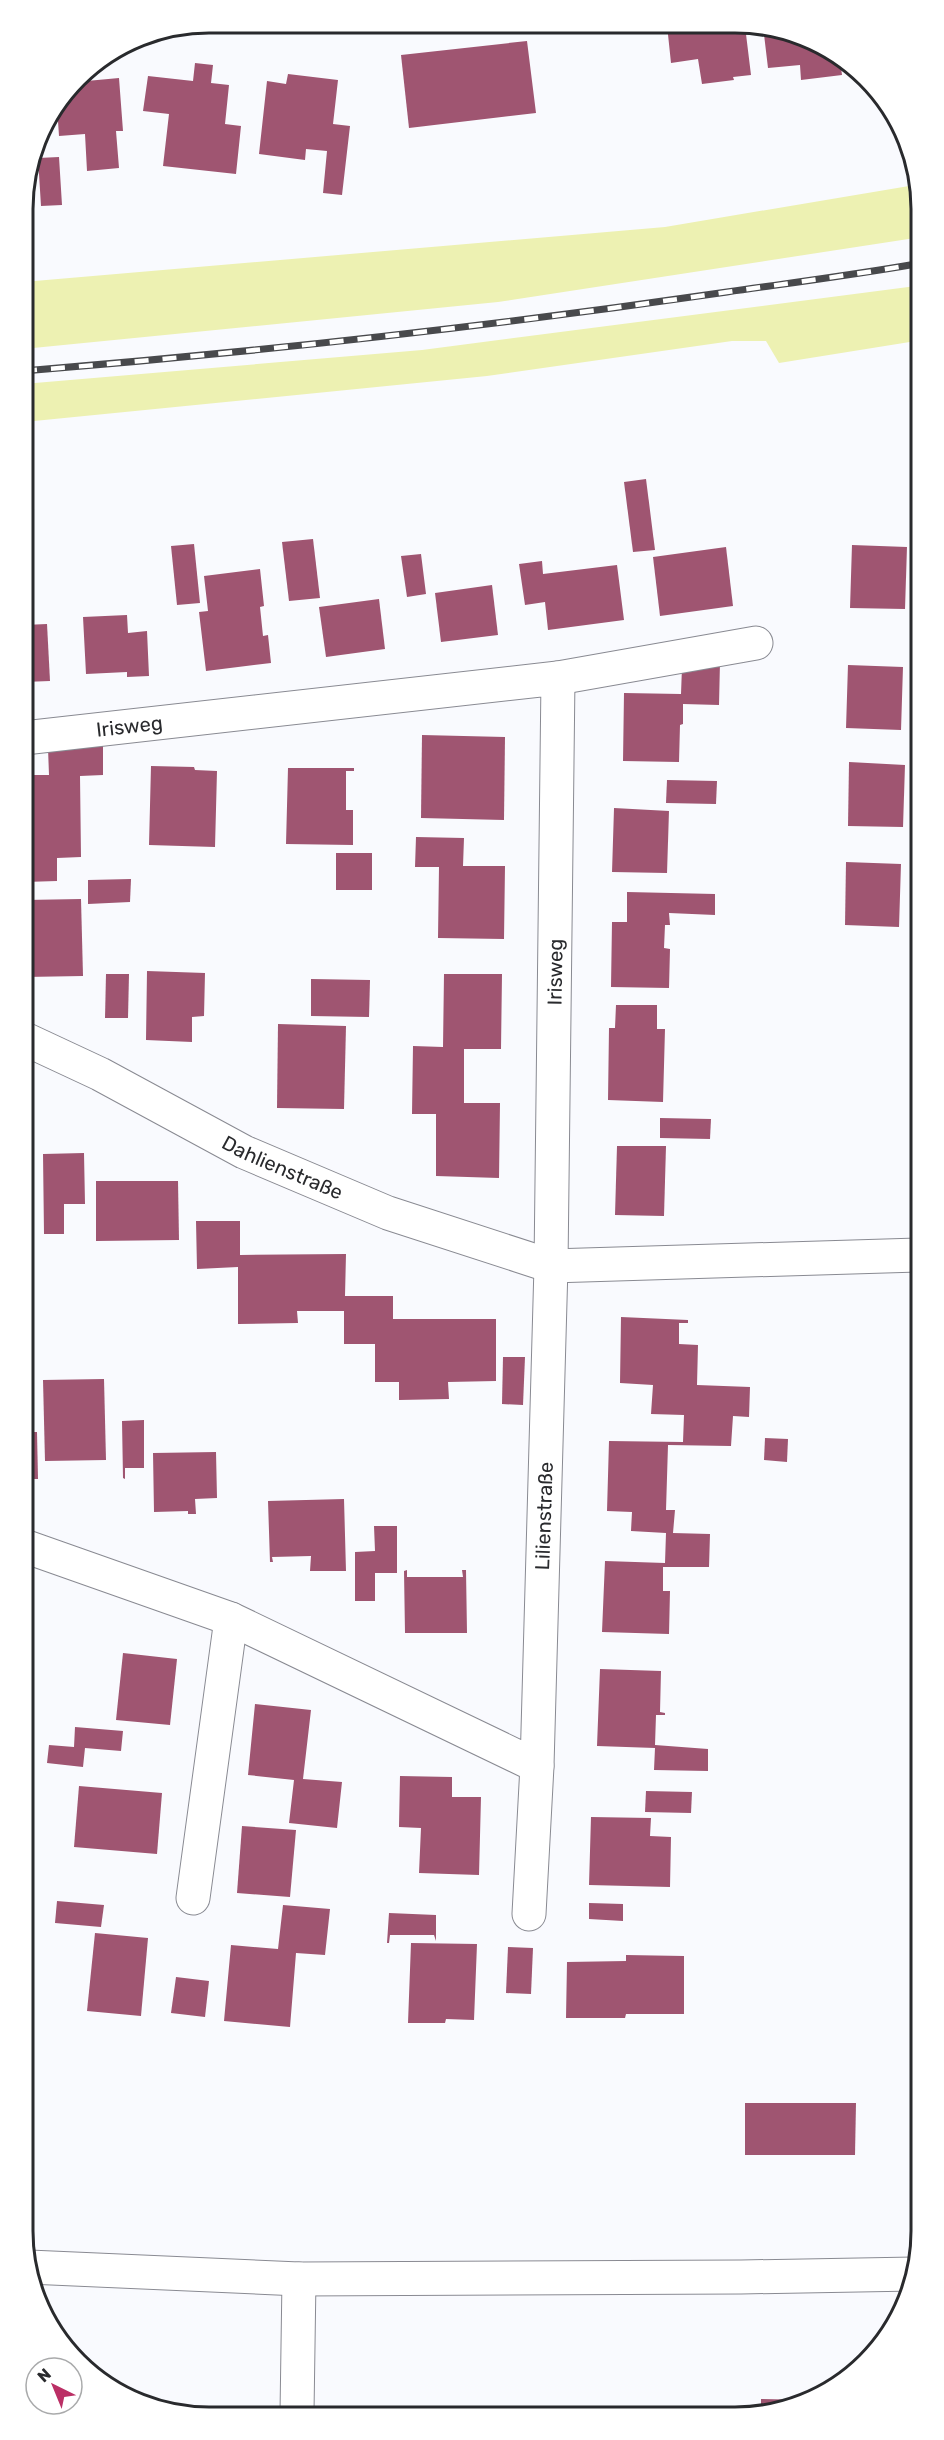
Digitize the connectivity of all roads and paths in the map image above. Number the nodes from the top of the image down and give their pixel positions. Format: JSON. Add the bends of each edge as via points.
{"nodes":[{"id":1,"x":756,"y":643,"type":"dead end"},
{"id":2,"x":558,"y":678,"type":"junction"},
{"id":3,"x":33,"y":737,"type":"edge"},
{"id":4,"x":33,"y":1042,"type":"edge"},
{"id":5,"x":911,"y":1255,"type":"edge"},
{"id":6,"x":551,"y":1266,"type":"junction"},
{"id":7,"x":33,"y":1548,"type":"edge"},
{"id":8,"x":231,"y":1619,"type":"junction"},
{"id":9,"x":537,"y":1766,"type":"junction"},
{"id":10,"x":193,"y":1898,"type":"dead end"},
{"id":11,"x":529,"y":1914,"type":"dead end"},
{"id":12,"x":37,"y":2267,"type":"edge"},
{"id":13,"x":905,"y":2274,"type":"edge"},
{"id":14,"x":299,"y":2279,"type":"junction"},
{"id":15,"x":297,"y":2407,"type":"edge"}],
"edges":[{"from":1,"to":2,"type":"street","name":"Irisweg"},
{"from":2,"to":3,"type":"street","name":"Irisweg"},
{"from":2,"to":6,"type":"street","name":"Irisweg"},
{"from":4,"to":6,"type":"street","name":"Dahlienstraße","via":[[244,1152],[388,1213]]},
{"from":5,"to":6,"type":"street","name":"Dahlienstraße"},
{"from":6,"to":9,"type":"street","name":"Lilienstraße"},
{"from":7,"to":8,"type":"street"},
{"from":8,"to":9,"type":"street"},
{"from":8,"to":10,"type":"street"},
{"from":9,"to":11,"type":"street","name":"Lilienstraße"},
{"from":12,"to":14,"type":"street"},
{"from":13,"to":14,"type":"street"},
{"from":14,"to":15,"type":"street"}]}
